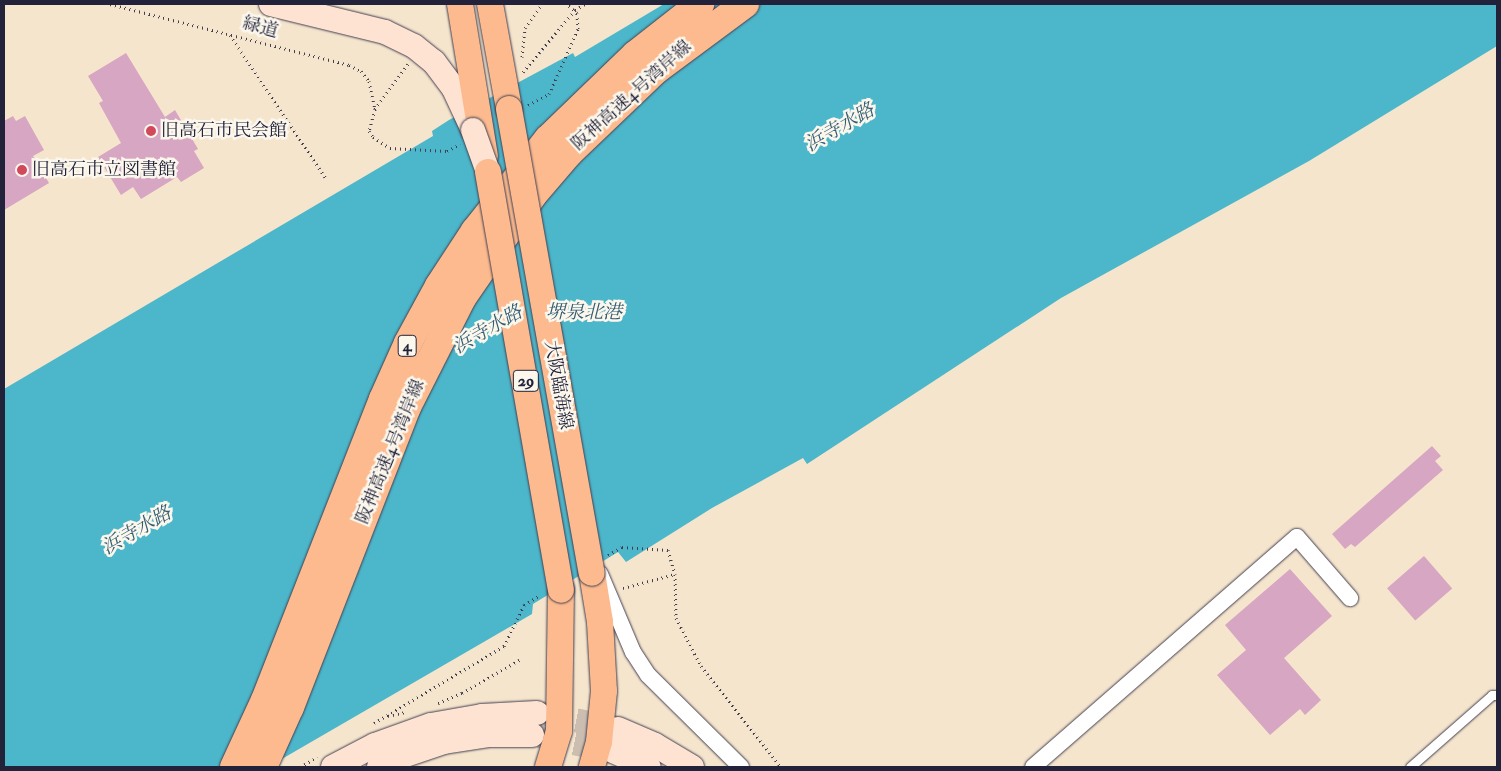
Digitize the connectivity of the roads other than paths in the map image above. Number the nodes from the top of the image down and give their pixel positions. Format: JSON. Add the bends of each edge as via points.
{"nodes":[{"id":1,"x":271,"y":4,"type":"edge"},
{"id":2,"x":460,"y":4,"type":"edge"},
{"id":3,"x":490,"y":4,"type":"edge"},
{"id":4,"x":700,"y":4,"type":"edge"},
{"id":5,"x":745,"y":4,"type":"edge"},
{"id":6,"x":476,"y":127,"type":"junction"},
{"id":7,"x":595,"y":571,"type":"junction"},
{"id":8,"x":1350,"y":598,"type":"dead end"},
{"id":9,"x":1497,"y":695,"type":"edge"},
{"id":10,"x":329,"y":760,"type":"edge"},
{"id":11,"x":234,"y":767,"type":"edge"},
{"id":12,"x":263,"y":767,"type":"edge"},
{"id":13,"x":379,"y":767,"type":"edge"},
{"id":14,"x":548,"y":767,"type":"edge"},
{"id":15,"x":592,"y":767,"type":"edge"},
{"id":16,"x":649,"y":767,"type":"edge"},
{"id":17,"x":692,"y":767,"type":"edge"},
{"id":18,"x":741,"y":767,"type":"edge"},
{"id":19,"x":1033,"y":767,"type":"edge"},
{"id":20,"x":1410,"y":767,"type":"edge"}],
"edges":[{"from":1,"to":6,"type":"street","via":[[386,32],[414,46],[434,62]]},
{"from":2,"to":6,"type":"main road","name":"大阪臨海線","number":"29"},
{"from":3,"to":7,"type":"main road","name":"大阪臨海線","number":"29","bridge":true},
{"from":4,"to":11,"type":"highway","name":"阪神高速4号湾岸線","number":"4","bridge":true,"via":[[635,55],[548,139],[474,231],[439,286],[383,399],[265,700]]},
{"from":5,"to":12,"type":"highway","name":"阪神高速4号湾岸線","number":"4","bridge":true,"via":[[656,70],[569,153],[533,195],[462,298],[407,407],[290,707]]},
{"from":6,"to":14,"type":"main road","name":"大阪臨海線","number":"29","bridge":true,"via":[[488,172],[562,590],[559,731]]},
{"from":7,"to":15,"type":"main road","name":"大阪臨海線","number":"29","via":[[604,691],[599,742]]},
{"from":7,"to":18,"type":"street","via":[[633,652],[648,674]]},
{"from":8,"to":19,"type":"street","via":[[1297,537]]},
{"from":9,"to":20,"type":"lane","via":[[1492,695]]},
{"from":10,"to":13,"type":"street","via":[[431,725],[482,716],[535,724],[444,742]]},
{"from":16,"to":17,"type":"street","via":[[616,740],[655,745]]}]}
